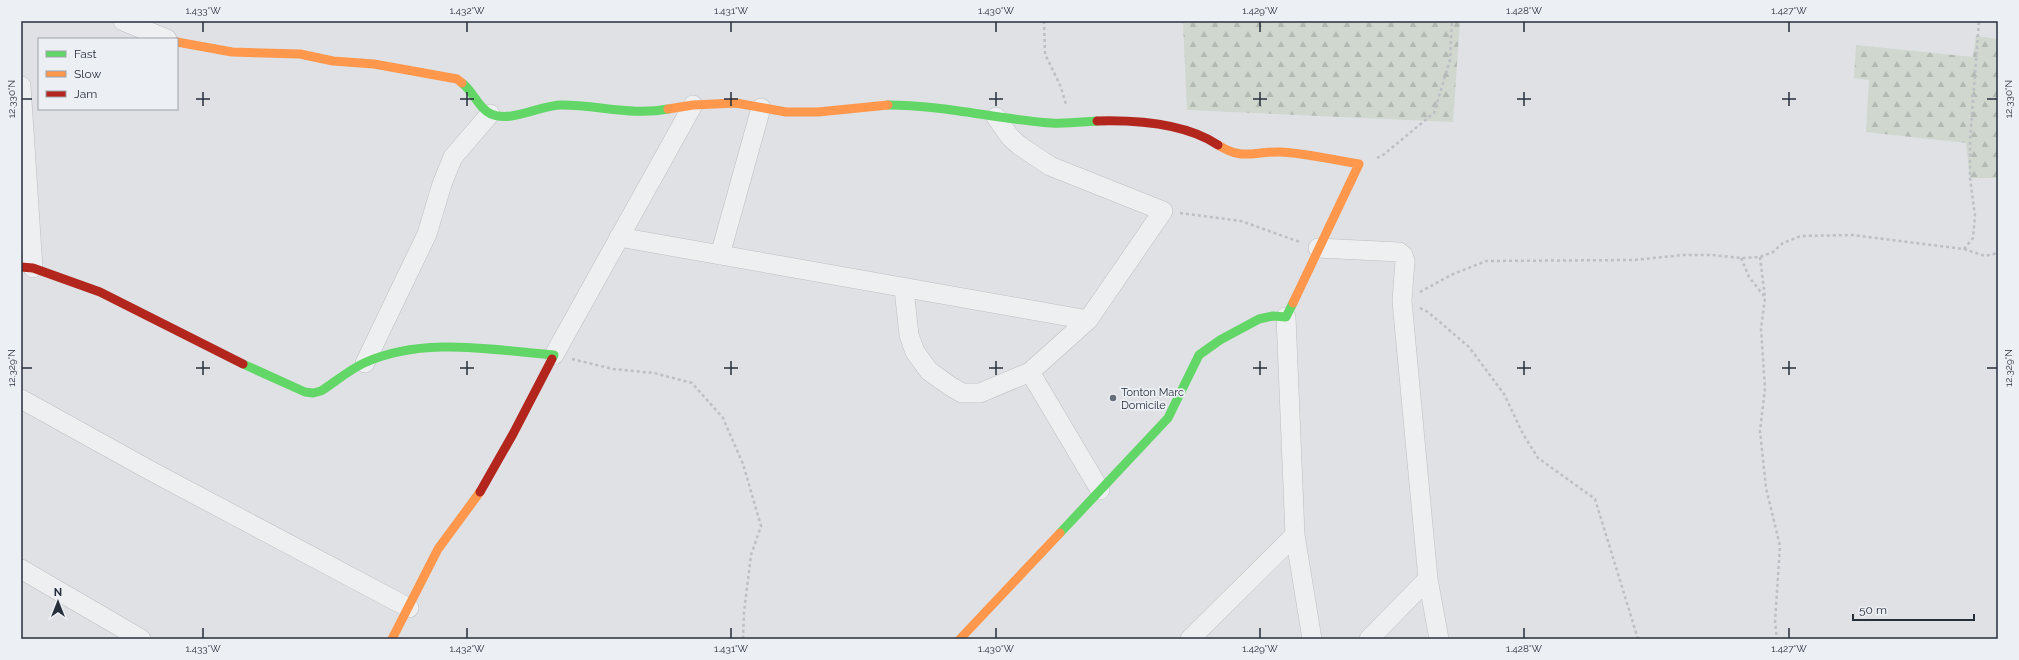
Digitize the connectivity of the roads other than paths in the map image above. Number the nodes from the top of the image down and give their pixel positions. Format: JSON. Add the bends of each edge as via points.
{"nodes":[{"id":1,"x":123,"y":21,"type":"edge"},
{"id":2,"x":165,"y":38,"type":"edge"},
{"id":3,"x":178,"y":42,"type":"edge"},
{"id":4,"x":21,"y":86,"type":"edge"},
{"id":5,"x":693,"y":105,"type":"junction"},
{"id":6,"x":761,"y":108,"type":"junction"},
{"id":7,"x":490,"y":114,"type":"junction"},
{"id":8,"x":996,"y":117,"type":"junction"},
{"id":9,"x":619,"y":237,"type":"junction"},
{"id":10,"x":1318,"y":248,"type":"junction"},
{"id":11,"x":720,"y":255,"type":"junction"},
{"id":12,"x":27,"y":267,"type":"edge"},
{"id":13,"x":904,"y":288,"type":"junction"},
{"id":14,"x":1286,"y":317,"type":"junction"},
{"id":15,"x":1088,"y":320,"type":"junction"},
{"id":16,"x":554,"y":355,"type":"junction"},
{"id":17,"x":365,"y":363,"type":"junction"},
{"id":18,"x":1030,"y":372,"type":"junction"},
{"id":19,"x":21,"y":399,"type":"edge"},
{"id":20,"x":1100,"y":490,"type":"junction"},
{"id":21,"x":1295,"y":535,"type":"junction"},
{"id":22,"x":21,"y":569,"type":"edge"},
{"id":23,"x":1428,"y":579,"type":"junction"},
{"id":24,"x":409,"y":608,"type":"junction"},
{"id":25,"x":141,"y":639,"type":"edge"},
{"id":26,"x":392,"y":639,"type":"edge"},
{"id":27,"x":960,"y":639,"type":"edge"},
{"id":28,"x":1190,"y":639,"type":"edge"},
{"id":29,"x":1312,"y":639,"type":"edge"},
{"id":30,"x":1369,"y":639,"type":"edge"},
{"id":31,"x":1438,"y":639,"type":"edge"}],
"edges":[{"from":1,"to":2,"type":"street"},
{"from":3,"to":7,"type":"street","via":[[232,52],[300,54],[457,79],[470,89]]},
{"from":4,"to":12,"type":"street"},
{"from":5,"to":6,"type":"street","via":[[736,103]]},
{"from":5,"to":7,"type":"street","via":[[649,113],[562,106],[546,107],[503,118]]},
{"from":5,"to":9,"type":"street"},
{"from":6,"to":8,"type":"street","via":[[786,112],[818,112],[884,105],[913,105],[956,109]]},
{"from":6,"to":11,"type":"street"},
{"from":7,"to":17,"type":"street","via":[[454,156],[442,184],[427,234]]},
{"from":8,"to":10,"type":"street","via":[[1072,123],[1148,123],[1208,138],[1240,156],[1280,152],[1359,164]]},
{"from":8,"to":15,"type":"street","via":[[1010,137],[1050,166],[1163,211]]},
{"from":9,"to":11,"type":"street"},
{"from":9,"to":16,"type":"street"},
{"from":10,"to":14,"type":"street"},
{"from":10,"to":23,"type":"street","via":[[1399,252],[1405,261],[1402,301]]},
{"from":11,"to":13,"type":"street"},
{"from":12,"to":17,"type":"street","via":[[100,292],[223,356],[305,392],[320,391]]},
{"from":13,"to":15,"type":"street"},
{"from":13,"to":18,"type":"street","via":[[909,335],[915,352],[929,371],[950,386],[962,393],[980,393]]},
{"from":14,"to":20,"type":"street","via":[[1259,319],[1220,340],[1199,355],[1168,418]]},
{"from":14,"to":21,"type":"street"},
{"from":15,"to":18,"type":"street"},
{"from":16,"to":17,"type":"street","via":[[434,347],[399,352]]},
{"from":16,"to":24,"type":"street","via":[[487,481],[447,537],[424,575]]},
{"from":18,"to":20,"type":"street"},
{"from":19,"to":24,"type":"street"},
{"from":20,"to":27,"type":"street"},
{"from":21,"to":28,"type":"street"},
{"from":21,"to":29,"type":"street"},
{"from":22,"to":25,"type":"street"},
{"from":23,"to":30,"type":"street"},
{"from":23,"to":31,"type":"street"},
{"from":24,"to":26,"type":"street"}]}
